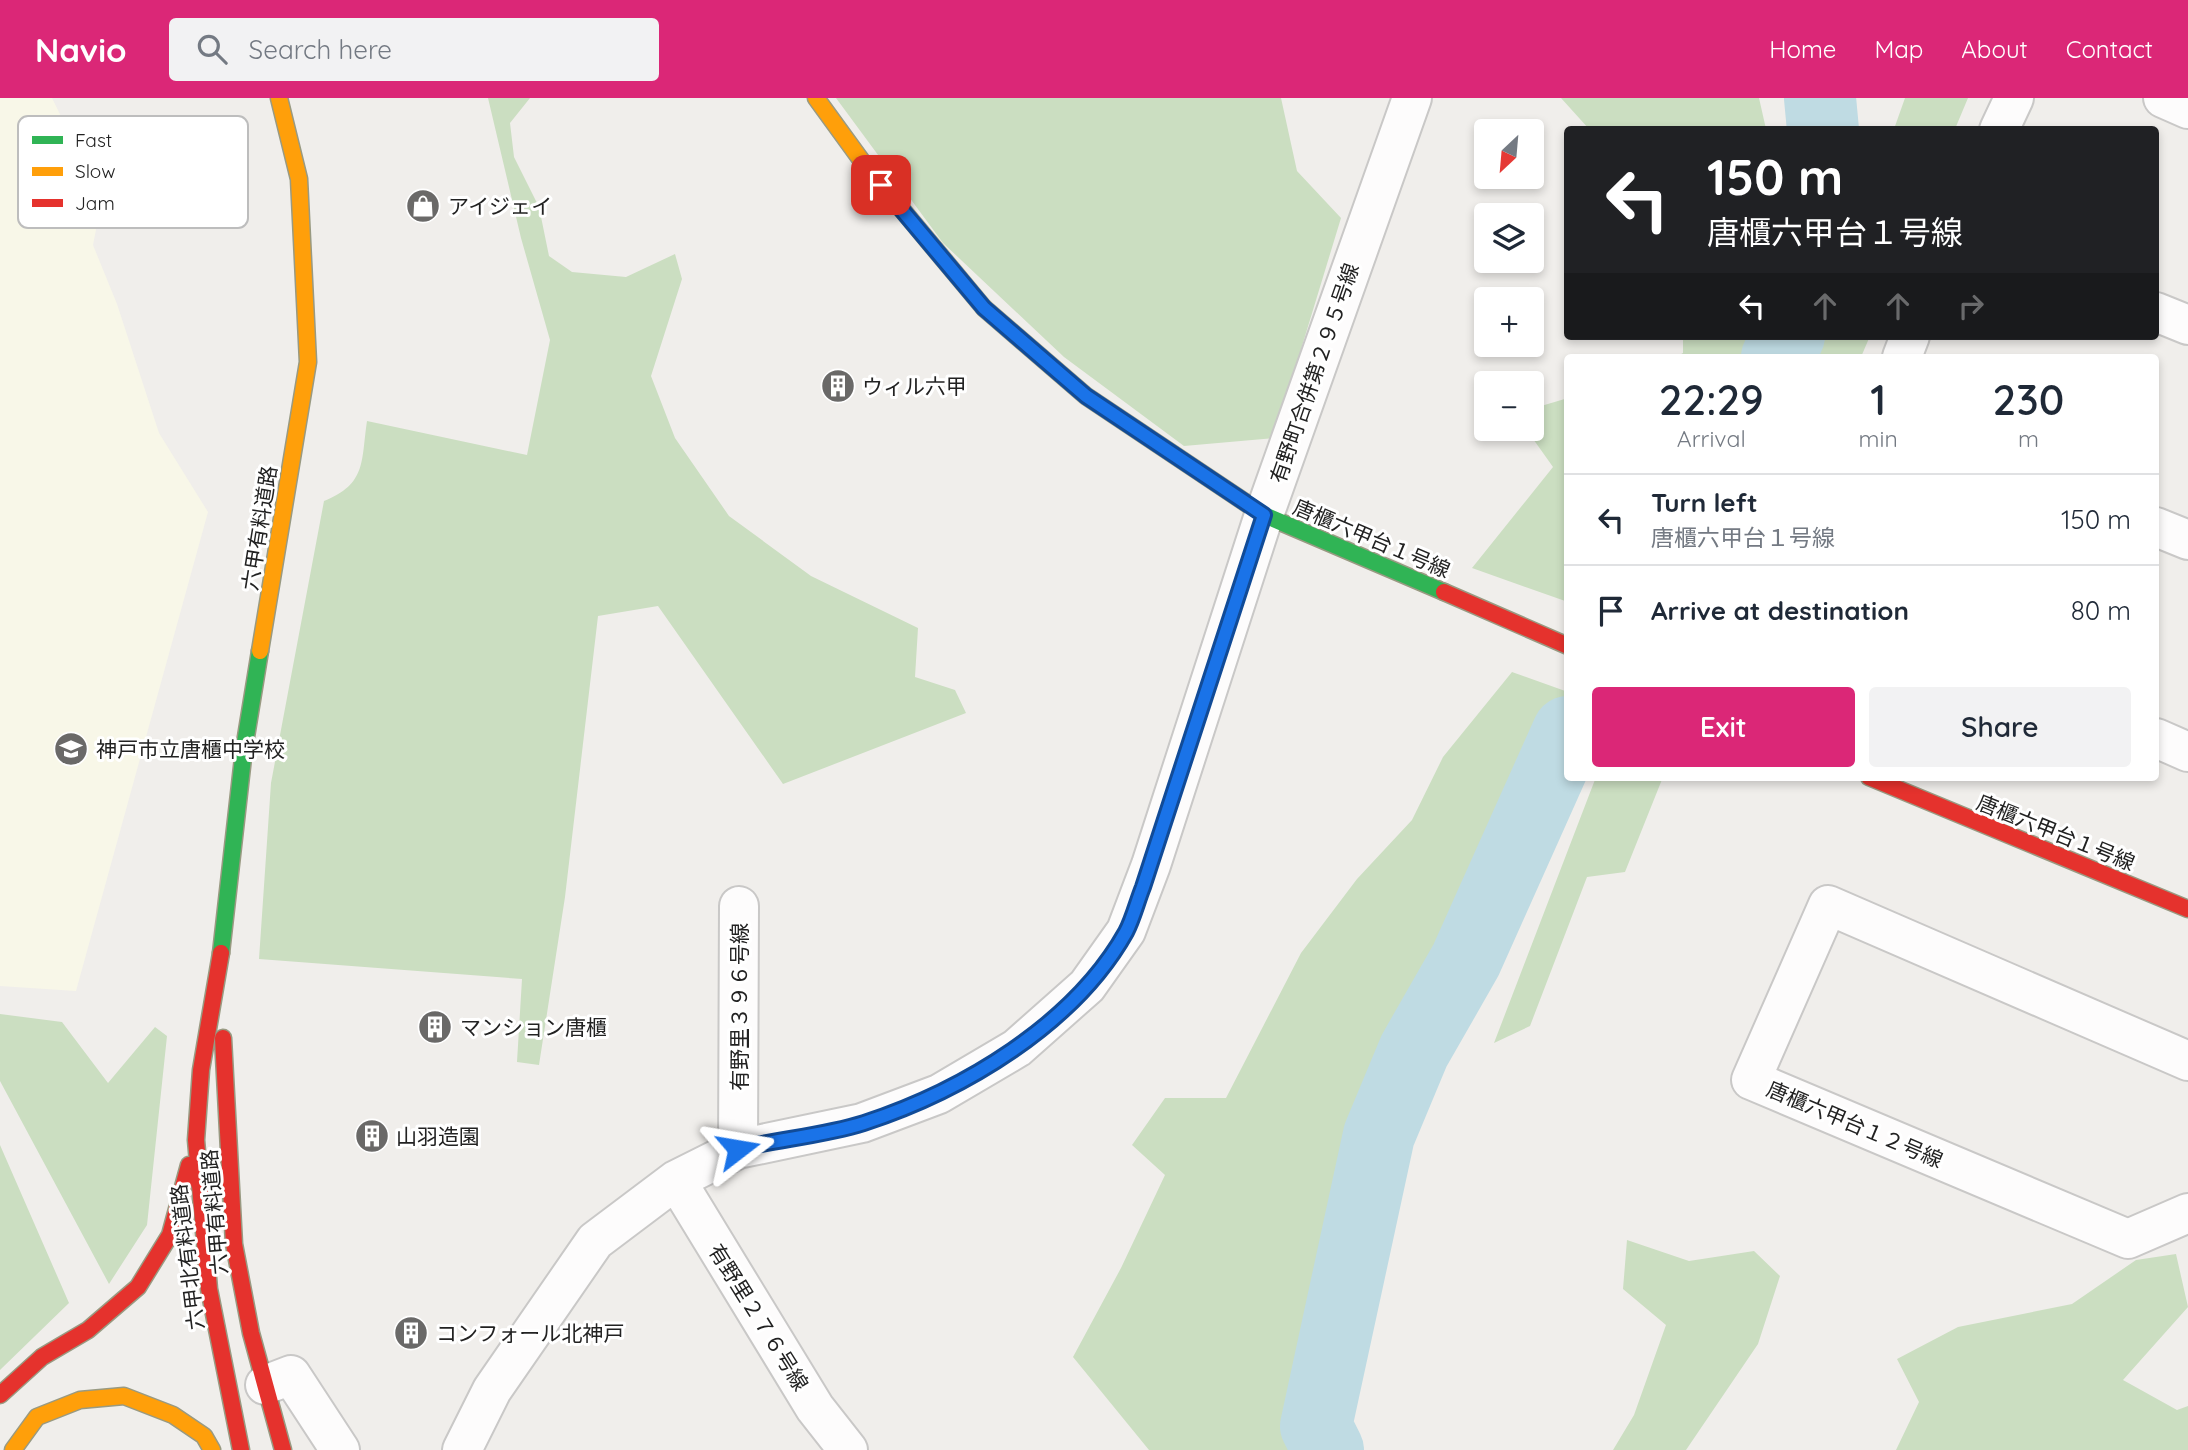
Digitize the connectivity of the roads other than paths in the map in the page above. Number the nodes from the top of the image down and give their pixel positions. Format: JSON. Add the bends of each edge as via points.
{"nodes":[{"id":1,"x":279,"y":98,"type":"edge"},
{"id":2,"x":816,"y":98,"type":"edge"},
{"id":3,"x":1412,"y":98,"type":"edge"},
{"id":4,"x":2014,"y":98,"type":"edge"},
{"id":5,"x":2163,"y":98,"type":"edge"},
{"id":6,"x":2188,"y":109,"type":"edge"},
{"id":7,"x":2001,"y":126,"type":"edge"},
{"id":8,"x":2159,"y":313,"type":"edge"},
{"id":9,"x":2188,"y":325,"type":"edge"},
{"id":10,"x":1264,"y":515,"type":"junction"},
{"id":11,"x":2159,"y":528,"type":"edge"},
{"id":12,"x":2188,"y":540,"type":"edge"},
{"id":13,"x":1564,"y":644,"type":"edge"},
{"id":14,"x":2159,"y":739,"type":"edge"},
{"id":15,"x":2188,"y":752,"type":"edge"},
{"id":16,"x":1879,"y":781,"type":"edge"},
{"id":17,"x":739,"y":906,"type":"dead end"},
{"id":18,"x":2188,"y":909,"type":"edge"},
{"id":19,"x":220,"y":966,"type":"junction"},
{"id":20,"x":2188,"y":1061,"type":"edge"},
{"id":21,"x":196,"y":1140,"type":"junction"},
{"id":22,"x":738,"y":1149,"type":"junction"},
{"id":23,"x":676,"y":1180,"type":"junction"},
{"id":24,"x":2188,"y":1213,"type":"edge"},
{"id":25,"x":265,"y":1385,"type":"junction"},
{"id":26,"x":0,"y":1395,"type":"edge"},
{"id":27,"x":13,"y":1450,"type":"edge"},
{"id":28,"x":212,"y":1450,"type":"edge"},
{"id":29,"x":241,"y":1450,"type":"edge"},
{"id":30,"x":283,"y":1450,"type":"edge"},
{"id":31,"x":340,"y":1450,"type":"edge"},
{"id":32,"x":462,"y":1450,"type":"edge"},
{"id":33,"x":848,"y":1450,"type":"edge"}],
"edges":[{"from":1,"to":19,"type":"main road","name":"六甲有料道路","via":[[299,179],[308,362],[244,749]]},
{"from":2,"to":10,"type":"main road","name":"唐櫃六甲台１号線","via":[[864,164],[984,308],[1086,396]]},
{"from":3,"to":10,"type":"street","name":"有野町合併第２９５号線"},
{"from":4,"to":7,"type":"street"},
{"from":5,"to":6,"type":"street"},
{"from":8,"to":9,"type":"street"},
{"from":10,"to":13,"type":"main road","name":"唐櫃六甲台１号線"},
{"from":10,"to":22,"type":"street","name":"有野町合併第２９５号線","via":[[1139,898],[1126,931],[1087,986],[1017,1048],[939,1094],[862,1124]]},
{"from":11,"to":12,"type":"street"},
{"from":14,"to":15,"type":"street"},
{"from":16,"to":18,"type":"main road","name":"唐櫃六甲台１号線"},
{"from":17,"to":22,"type":"street","name":"有野里３９６号線"},
{"from":19,"to":21,"type":"main road","name":"六甲有料道路","via":[[201,1070]]},
{"from":19,"to":25,"type":"main road","name":"六甲有料道路","via":[[234,1244]]},
{"from":20,"to":24,"type":"street","name":"唐櫃六甲台１２号線","via":[[1828,905],[1751,1080],[2128,1239]]},
{"from":21,"to":26,"type":"main road","via":[[170,1235],[138,1287],[88,1330],[42,1357]]},
{"from":21,"to":29,"type":"main road","name":"六甲北有料道路","via":[[209,1289]]},
{"from":22,"to":23,"type":"street","name":"有野町合併第２９５号線"},
{"from":23,"to":32,"type":"street","name":"有野町合併第２９５号線","via":[[596,1241],[492,1390]]},
{"from":23,"to":33,"type":"street","name":"有野里２７６号線","via":[[815,1408]]},
{"from":25,"to":30,"type":"main road","name":"六甲有料道路"},
{"from":25,"to":31,"type":"street","via":[[291,1375]]},
{"from":27,"to":28,"type":"main road","via":[[37,1417],[80,1400],[124,1396],[173,1415],[204,1436]]}]}
